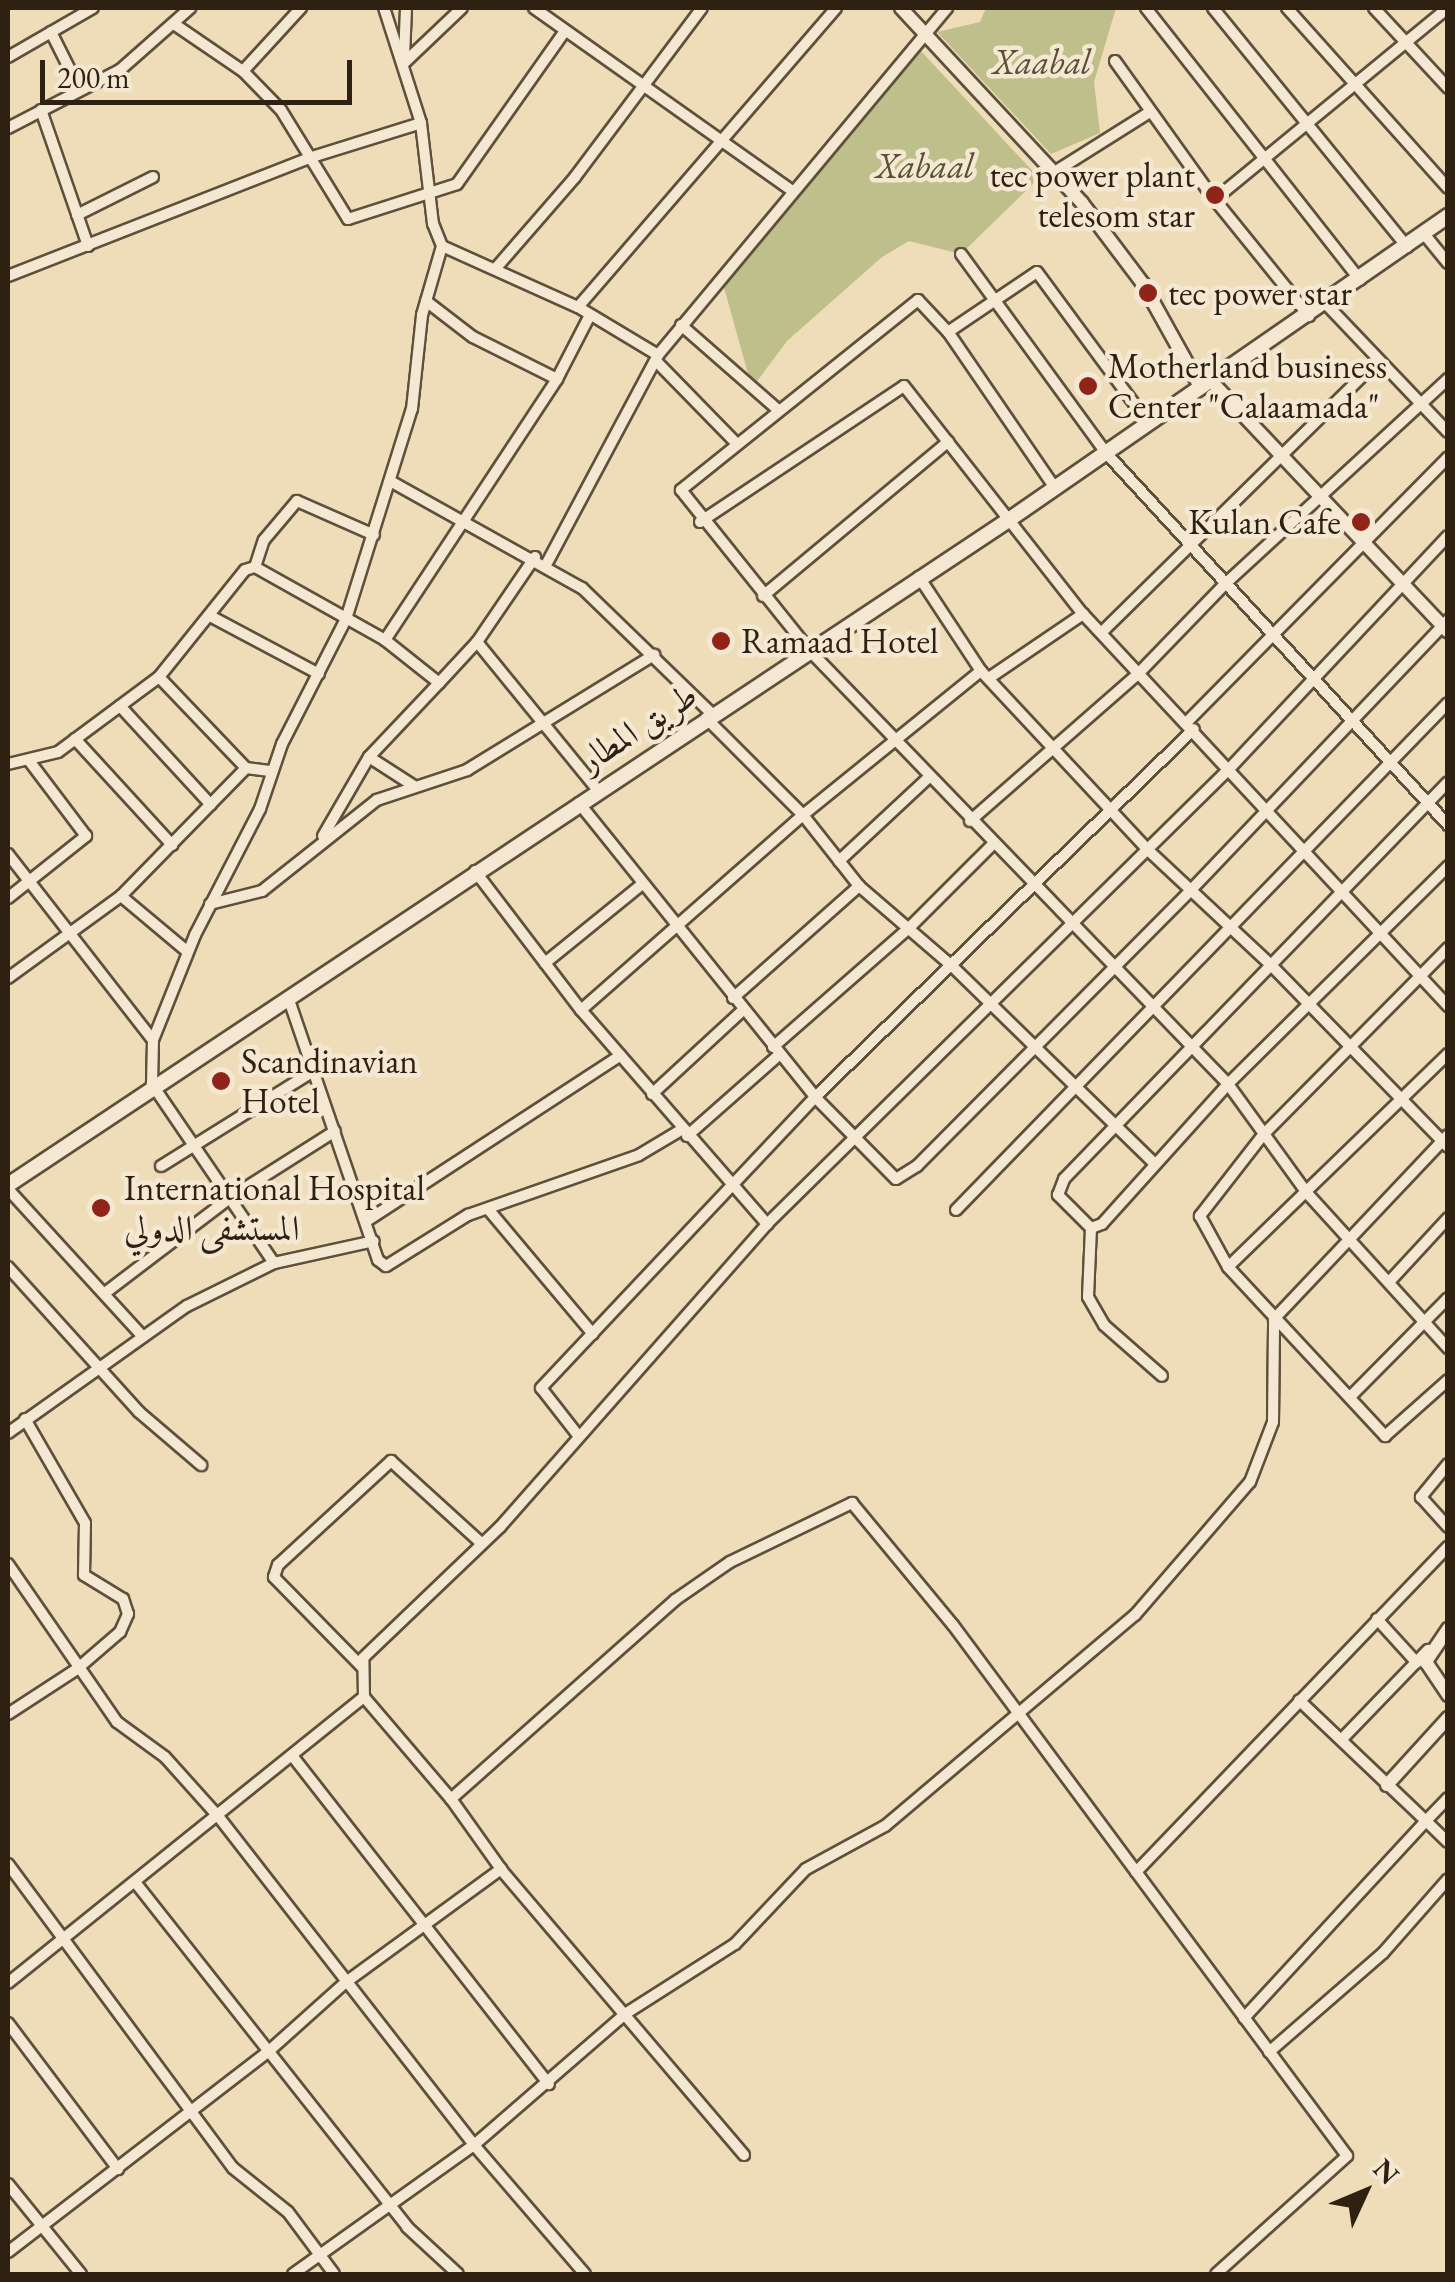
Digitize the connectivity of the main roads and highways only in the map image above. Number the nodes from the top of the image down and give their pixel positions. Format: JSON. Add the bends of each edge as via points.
{"nodes":[{"id":1,"x":1448,"y":216,"type":"edge"},
{"id":2,"x":8,"y":1187,"type":"edge"}],
"edges":[{"from":1,"to":2,"type":"main road","name":"طريق المطار","via":[[1107,454],[152,1084]]}]}
